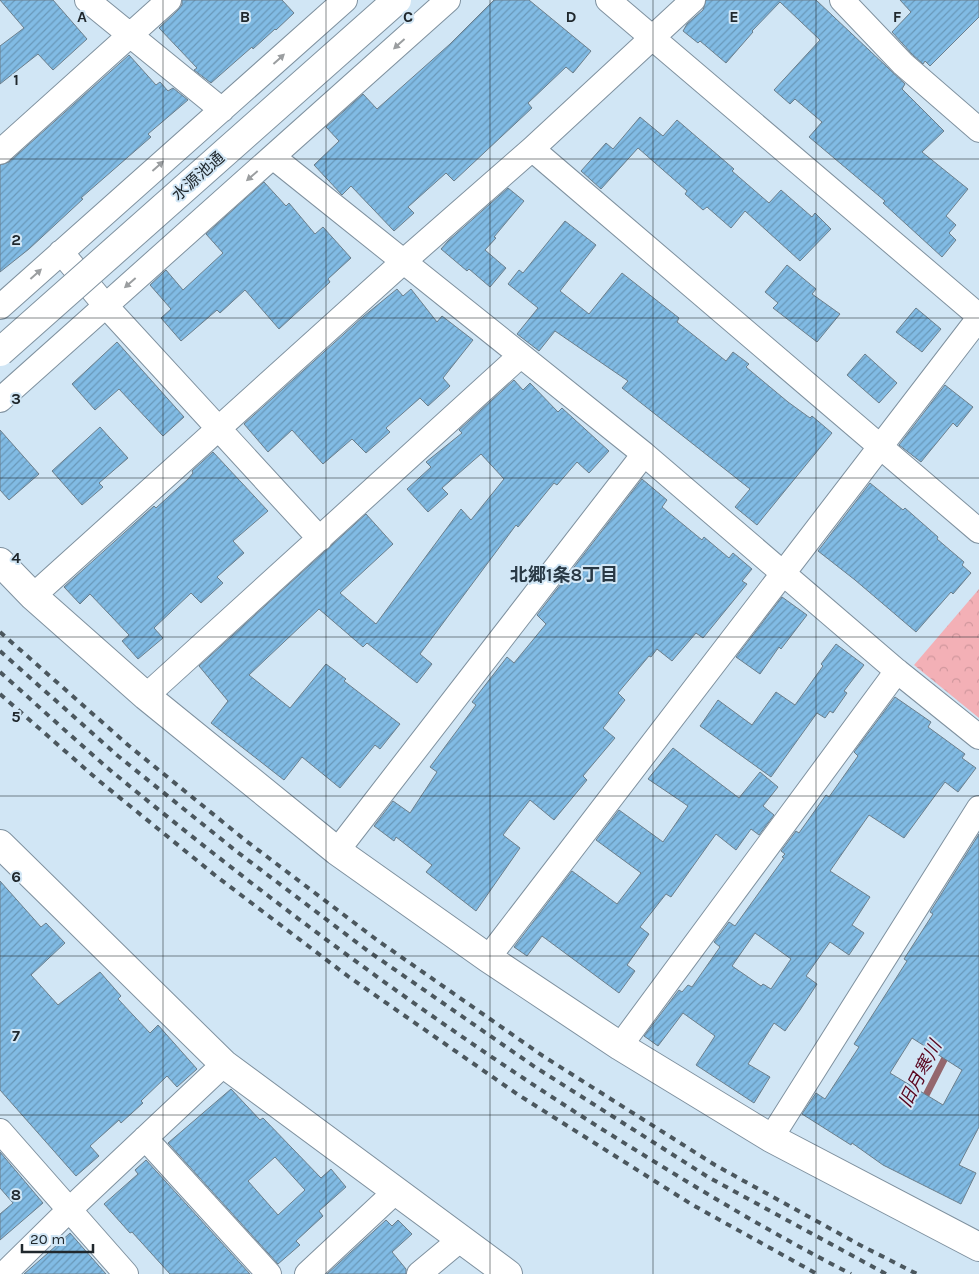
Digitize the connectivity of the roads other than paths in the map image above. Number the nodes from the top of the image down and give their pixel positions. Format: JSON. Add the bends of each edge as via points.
{"nodes":[{"id":1,"x":87,"y":0,"type":"edge"},
{"id":2,"x":169,"y":0,"type":"edge"},
{"id":3,"x":345,"y":0,"type":"edge"},
{"id":4,"x":397,"y":0,"type":"edge"},
{"id":5,"x":448,"y":0,"type":"edge"},
{"id":6,"x":608,"y":0,"type":"edge"},
{"id":7,"x":693,"y":0,"type":"edge"},
{"id":8,"x":842,"y":0,"type":"edge"},
{"id":9,"x":130,"y":36,"type":"junction"},
{"id":10,"x":652,"y":38,"type":"junction"},
{"id":11,"x":222,"y":110,"type":"junction"},
{"id":12,"x":979,"y":130,"type":"edge"},
{"id":13,"x":532,"y":149,"type":"junction"},
{"id":14,"x":0,"y":152,"type":"edge"},
{"id":15,"x":273,"y":157,"type":"junction"},
{"id":16,"x":61,"y":252,"type":"junction"},
{"id":17,"x":402,"y":262,"type":"junction"},
{"id":18,"x":105,"y":305,"type":"junction"},
{"id":19,"x":0,"y":307,"type":"edge"},
{"id":20,"x":979,"y":317,"type":"edge"},
{"id":21,"x":0,"y":352,"type":"edge"},
{"id":22,"x":520,"y":356,"type":"junction"},
{"id":23,"x":0,"y":400,"type":"edge"},
{"id":24,"x":219,"y":428,"type":"junction"},
{"id":25,"x":880,"y":446,"type":"junction"},
{"id":26,"x":644,"y":454,"type":"junction"},
{"id":27,"x":979,"y":531,"type":"edge"},
{"id":28,"x":320,"y":539,"type":"junction"},
{"id":29,"x":0,"y":562,"type":"edge"},
{"id":30,"x":783,"y":572,"type":"junction"},
{"id":31,"x":33,"y":596,"type":"junction"},
{"id":32,"x":897,"y":671,"type":"junction"},
{"id":33,"x":146,"y":696,"type":"junction"},
{"id":34,"x":979,"y":737,"type":"edge"},
{"id":35,"x":979,"y":808,"type":"edge"},
{"id":36,"x":0,"y":844,"type":"edge"},
{"id":37,"x":338,"y":851,"type":"junction"},
{"id":38,"x":488,"y":958,"type":"junction"},
{"id":39,"x":620,"y":1046,"type":"junction"},
{"id":40,"x":224,"y":1064,"type":"junction"},
{"id":41,"x":0,"y":1131,"type":"edge"},
{"id":42,"x":145,"y":1138,"type":"junction"},
{"id":43,"x":771,"y":1138,"type":"junction"},
{"id":44,"x":396,"y":1191,"type":"junction"},
{"id":45,"x":69,"y":1210,"type":"junction"},
{"id":46,"x":460,"y":1239,"type":"junction"},
{"id":47,"x":979,"y":1246,"type":"edge"},
{"id":48,"x":4,"y":1274,"type":"edge"},
{"id":49,"x":126,"y":1274,"type":"edge"},
{"id":50,"x":269,"y":1274,"type":"edge"},
{"id":51,"x":307,"y":1274,"type":"edge"},
{"id":52,"x":419,"y":1274,"type":"edge"},
{"id":53,"x":508,"y":1274,"type":"edge"}],
"edges":[{"from":1,"to":9,"type":"street"},
{"from":2,"to":9,"type":"street"},
{"from":11,"to":3,"type":"street","one_way":true},
{"from":4,"to":21,"type":"street","name":"水源池通","bridge":true},
{"from":5,"to":15,"type":"street","one_way":true},
{"from":6,"to":10,"type":"street"},
{"from":7,"to":10,"type":"street"},
{"from":8,"to":12,"type":"street","via":[[903,64]]},
{"from":9,"to":11,"type":"street"},
{"from":9,"to":14,"type":"street"},
{"from":10,"to":13,"type":"street"},
{"from":10,"to":20,"type":"street"},
{"from":16,"to":11,"type":"street","one_way":true},
{"from":13,"to":17,"type":"street"},
{"from":13,"to":25,"type":"street"},
{"from":15,"to":17,"type":"street"},
{"from":15,"to":18,"type":"street","one_way":true},
{"from":16,"to":18,"type":"street"},
{"from":19,"to":16,"type":"street","one_way":true},
{"from":17,"to":22,"type":"street"},
{"from":17,"to":24,"type":"street"},
{"from":18,"to":23,"type":"street"},
{"from":18,"to":24,"type":"street"},
{"from":20,"to":25,"type":"street"},
{"from":22,"to":26,"type":"street"},
{"from":22,"to":28,"type":"street"},
{"from":24,"to":28,"type":"street"},
{"from":24,"to":31,"type":"street"},
{"from":25,"to":27,"type":"street"},
{"from":25,"to":30,"type":"street"},
{"from":26,"to":30,"type":"street"},
{"from":26,"to":37,"type":"street"},
{"from":28,"to":33,"type":"street"},
{"from":29,"to":31,"type":"street"},
{"from":30,"to":32,"type":"street"},
{"from":30,"to":38,"type":"street"},
{"from":31,"to":33,"type":"street"},
{"from":32,"to":34,"type":"street"},
{"from":32,"to":39,"type":"street"},
{"from":33,"to":37,"type":"street"},
{"from":35,"to":43,"type":"street"},
{"from":36,"to":40,"type":"street"},
{"from":37,"to":38,"type":"street"},
{"from":38,"to":39,"type":"street"},
{"from":39,"to":43,"type":"street"},
{"from":40,"to":42,"type":"street"},
{"from":40,"to":44,"type":"street"},
{"from":41,"to":45,"type":"street"},
{"from":42,"to":45,"type":"street"},
{"from":42,"to":50,"type":"street"},
{"from":43,"to":47,"type":"street"},
{"from":44,"to":46,"type":"street"},
{"from":44,"to":51,"type":"street"},
{"from":45,"to":48,"type":"street"},
{"from":45,"to":49,"type":"street"},
{"from":46,"to":52,"type":"street"},
{"from":46,"to":53,"type":"street"}]}
